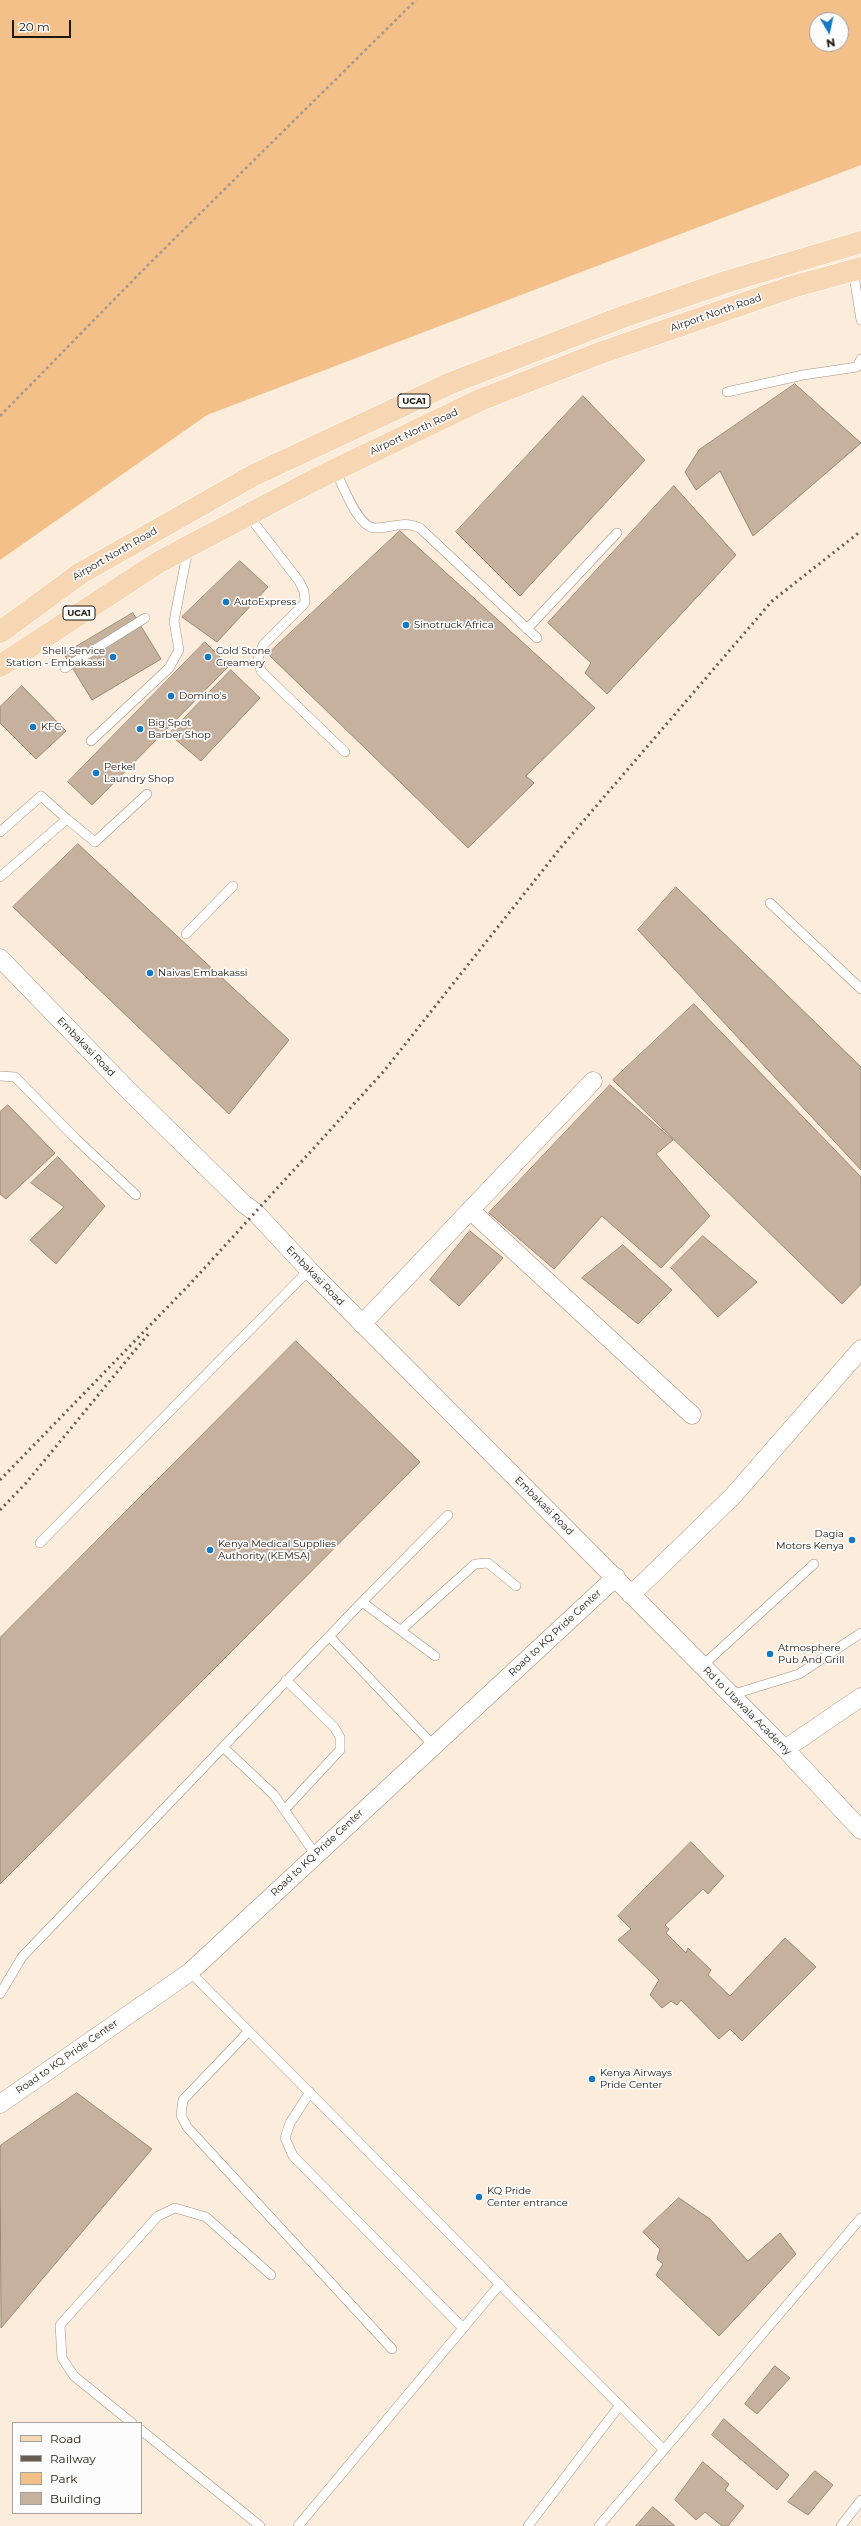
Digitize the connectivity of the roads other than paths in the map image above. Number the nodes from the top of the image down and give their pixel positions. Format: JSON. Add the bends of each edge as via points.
{"nodes":[{"id":1,"x":861,"y":242,"type":"edge"},
{"id":2,"x":857,"y":269,"type":"edge"},
{"id":3,"x":861,"y":320,"type":"edge"},
{"id":4,"x":861,"y":359,"type":"edge"},
{"id":5,"x":727,"y":392,"type":"dead end"},
{"id":6,"x":335,"y":470,"type":"junction"},
{"id":7,"x":248,"y":515,"type":"junction"},
{"id":8,"x":616,"y":533,"type":"dead end"},
{"id":9,"x":188,"y":546,"type":"junction"},
{"id":10,"x":146,"y":618,"type":"dead end"},
{"id":11,"x":527,"y":629,"type":"junction"},
{"id":12,"x":0,"y":632,"type":"edge"},
{"id":13,"x":537,"y":638,"type":"dead end"},
{"id":14,"x":0,"y":666,"type":"edge"},
{"id":15,"x":65,"y":668,"type":"dead end"},
{"id":16,"x":91,"y":741,"type":"dead end"},
{"id":17,"x":345,"y":752,"type":"dead end"},
{"id":18,"x":147,"y":794,"type":"dead end"},
{"id":19,"x":67,"y":819,"type":"junction"},
{"id":20,"x":0,"y":832,"type":"edge"},
{"id":21,"x":0,"y":876,"type":"edge"},
{"id":22,"x":233,"y":886,"type":"dead end"},
{"id":23,"x":770,"y":903,"type":"dead end"},
{"id":24,"x":186,"y":934,"type":"dead end"},
{"id":25,"x":1,"y":961,"type":"edge"},
{"id":26,"x":861,"y":989,"type":"edge"},
{"id":27,"x":0,"y":1076,"type":"edge"},
{"id":28,"x":593,"y":1081,"type":"dead end"},
{"id":29,"x":136,"y":1194,"type":"dead end"},
{"id":30,"x":470,"y":1210,"type":"junction"},
{"id":31,"x":309,"y":1270,"type":"junction"},
{"id":32,"x":362,"y":1324,"type":"junction"},
{"id":33,"x":861,"y":1349,"type":"edge"},
{"id":34,"x":692,"y":1415,"type":"dead end"},
{"id":35,"x":448,"y":1515,"type":"dead end"},
{"id":36,"x":40,"y":1543,"type":"dead end"},
{"id":37,"x":814,"y":1564,"type":"dead end"},
{"id":38,"x":616,"y":1577,"type":"junction"},
{"id":39,"x":516,"y":1586,"type":"dead end"},
{"id":40,"x":631,"y":1595,"type":"junction"},
{"id":41,"x":362,"y":1602,"type":"junction"},
{"id":42,"x":401,"y":1630,"type":"junction"},
{"id":43,"x":861,"y":1633,"type":"edge"},
{"id":44,"x":330,"y":1636,"type":"junction"},
{"id":45,"x":435,"y":1656,"type":"dead end"},
{"id":46,"x":702,"y":1666,"type":"junction"},
{"id":47,"x":286,"y":1680,"type":"junction"},
{"id":48,"x":731,"y":1695,"type":"junction"},
{"id":49,"x":861,"y":1697,"type":"edge"},
{"id":50,"x":434,"y":1746,"type":"junction"},
{"id":51,"x":223,"y":1747,"type":"junction"},
{"id":52,"x":785,"y":1749,"type":"junction"},
{"id":53,"x":288,"y":1806,"type":"dead end"},
{"id":54,"x":861,"y":1830,"type":"edge"},
{"id":55,"x":315,"y":1854,"type":"junction"},
{"id":56,"x":190,"y":1972,"type":"junction"},
{"id":57,"x":0,"y":1994,"type":"edge"},
{"id":58,"x":249,"y":2031,"type":"junction"},
{"id":59,"x":310,"y":2092,"type":"junction"},
{"id":60,"x":0,"y":2104,"type":"edge"},
{"id":61,"x":861,"y":2218,"type":"edge"},
{"id":62,"x":271,"y":2275,"type":"dead end"},
{"id":63,"x":500,"y":2284,"type":"junction"},
{"id":64,"x":463,"y":2328,"type":"junction"},
{"id":65,"x":392,"y":2349,"type":"dead end"},
{"id":66,"x":620,"y":2406,"type":"junction"},
{"id":67,"x":131,"y":2422,"type":"edge"},
{"id":68,"x":142,"y":2431,"type":"edge"},
{"id":69,"x":663,"y":2449,"type":"junction"},
{"id":70,"x":861,"y":2500,"type":"edge"},
{"id":71,"x":260,"y":2526,"type":"edge"},
{"id":72,"x":298,"y":2526,"type":"edge"},
{"id":73,"x":528,"y":2526,"type":"edge"},
{"id":74,"x":599,"y":2526,"type":"edge"},
{"id":75,"x":841,"y":2526,"type":"edge"}],
"edges":[{"from":1,"to":12,"type":"main road","name":"Airport North Road","number":"UCA1","via":[[632,314],[451,383],[254,475],[81,573]]},
{"from":2,"to":3,"type":"lane"},
{"from":2,"to":6,"type":"main road","name":"Airport North Road","number":"UCA1","via":[[792,287],[600,353],[480,400]]},
{"from":4,"to":5,"type":"lane","via":[[857,366]]},
{"from":6,"to":7,"type":"main road","name":"Airport North Road","number":"UCA1"},
{"from":6,"to":11,"type":"lane","via":[[354,510],[366,525],[374,528],[408,523],[420,528]]},
{"from":7,"to":9,"type":"main road","name":"Airport North Road","number":"UCA1"},
{"from":7,"to":17,"type":"lane","via":[[299,581],[305,603],[263,645],[258,658],[261,671]]},
{"from":8,"to":11,"type":"lane"},
{"from":9,"to":14,"type":"main road","name":"Airport North Road","number":"UCA1","via":[[159,562]]},
{"from":9,"to":16,"type":"lane","via":[[174,621],[179,650],[169,668]]},
{"from":10,"to":15,"type":"lane"},
{"from":11,"to":13,"type":"lane"},
{"from":18,"to":19,"type":"lane","via":[[95,842]]},
{"from":19,"to":20,"type":"lane","via":[[41,796]]},
{"from":19,"to":21,"type":"lane"},
{"from":22,"to":24,"type":"lane"},
{"from":23,"to":26,"type":"lane"},
{"from":25,"to":31,"type":"street","name":"Embakasi Road","via":[[128,1090],[255,1212]]},
{"from":27,"to":29,"type":"lane","via":[[15,1077],[76,1139]]},
{"from":28,"to":30,"type":"street"},
{"from":30,"to":32,"type":"street"},
{"from":30,"to":34,"type":"street"},
{"from":31,"to":32,"type":"street","name":"Embakasi Road"},
{"from":31,"to":36,"type":"lane"},
{"from":32,"to":38,"type":"street","name":"Embakasi Road"},
{"from":33,"to":40,"type":"street","via":[[733,1496]]},
{"from":35,"to":41,"type":"lane"},
{"from":37,"to":46,"type":"lane"},
{"from":38,"to":40,"type":"street","name":"Embakasi Road"},
{"from":38,"to":50,"type":"street","name":"Road to KQ Pride Center"},
{"from":39,"to":42,"type":"lane","via":[[488,1563],[475,1564]]},
{"from":40,"to":46,"type":"street","name":"Rd to Utawala Academy"},
{"from":41,"to":42,"type":"lane"},
{"from":41,"to":44,"type":"lane"},
{"from":42,"to":45,"type":"lane"},
{"from":43,"to":48,"type":"lane","via":[[800,1674]]},
{"from":44,"to":47,"type":"lane"},
{"from":44,"to":50,"type":"lane"},
{"from":46,"to":48,"type":"street","name":"Rd to Utawala Academy"},
{"from":47,"to":51,"type":"lane"},
{"from":47,"to":53,"type":"lane","via":[[334,1726],[340,1737],[340,1750]]},
{"from":48,"to":52,"type":"street","name":"Rd to Utawala Academy"},
{"from":49,"to":52,"type":"street"},
{"from":50,"to":55,"type":"street","name":"Road to KQ Pride Center"},
{"from":51,"to":55,"type":"lane","via":[[274,1795]]},
{"from":51,"to":57,"type":"lane","via":[[22,1957]]},
{"from":52,"to":54,"type":"street","name":"Rd to Utawala Academy"},
{"from":55,"to":56,"type":"street","name":"Road to KQ Pride Center"},
{"from":56,"to":58,"type":"lane"},
{"from":56,"to":60,"type":"street","name":"Road to KQ Pride Center"},
{"from":58,"to":59,"type":"lane"},
{"from":58,"to":65,"type":"lane","via":[[183,2100],[181,2114],[187,2127]]},
{"from":59,"to":63,"type":"lane"},
{"from":59,"to":64,"type":"lane","via":[[290,2123],[285,2138],[293,2156]]},
{"from":61,"to":69,"type":"lane"},
{"from":62,"to":67,"type":"lane","via":[[206,2217],[175,2208],[158,2216],[60,2325],[62,2358],[74,2376]]},
{"from":63,"to":64,"type":"lane"},
{"from":63,"to":66,"type":"lane"},
{"from":64,"to":72,"type":"lane"},
{"from":66,"to":69,"type":"lane"},
{"from":66,"to":73,"type":"lane"},
{"from":68,"to":71,"type":"lane"},
{"from":69,"to":74,"type":"lane"},
{"from":70,"to":75,"type":"lane"}]}
